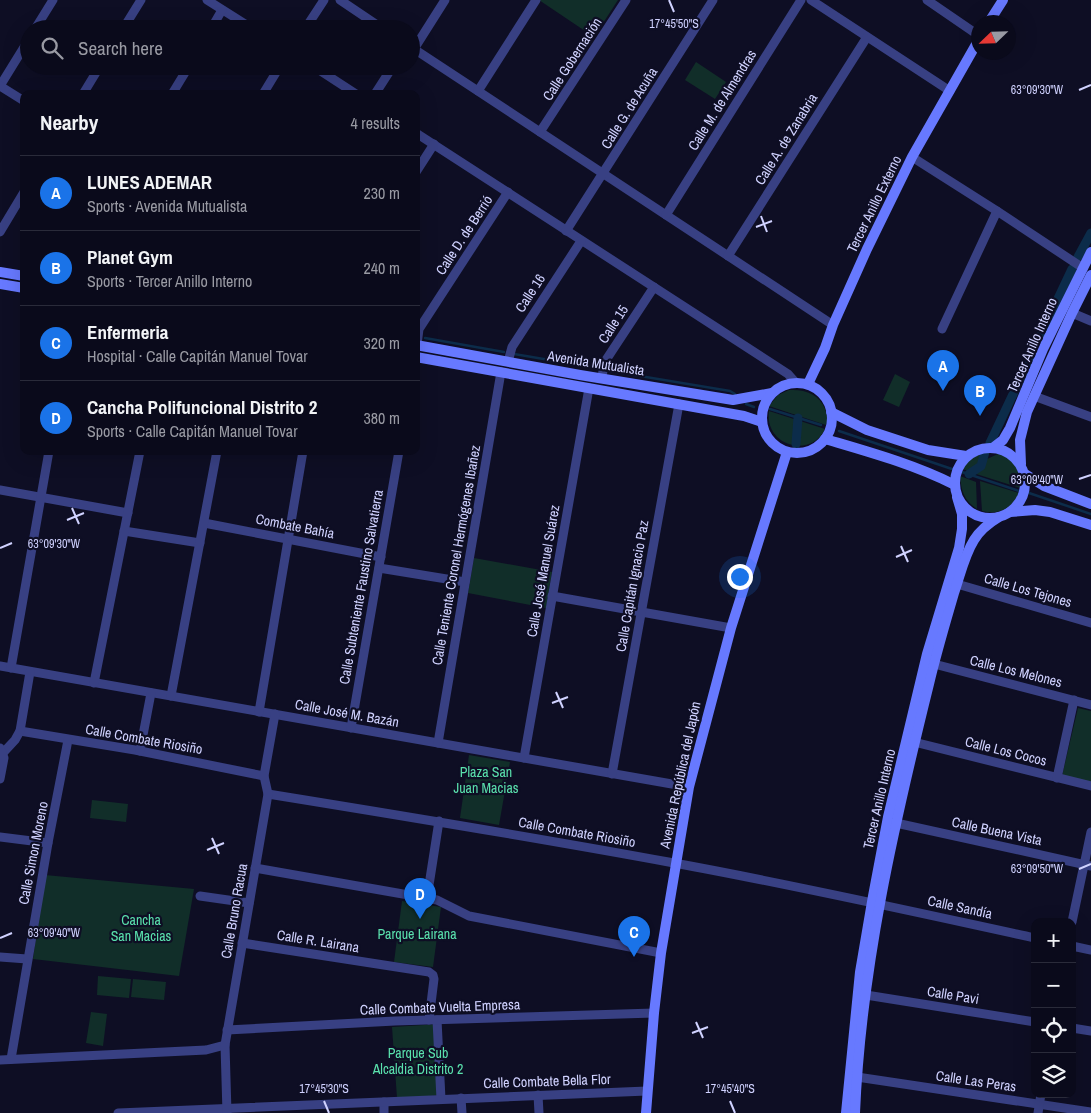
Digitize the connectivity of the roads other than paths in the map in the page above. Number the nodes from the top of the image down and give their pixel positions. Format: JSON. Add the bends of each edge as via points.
{"nodes":[{"id":1,"x":53,"y":0,"type":"edge"},
{"id":2,"x":141,"y":0,"type":"edge"},
{"id":3,"x":207,"y":0,"type":"edge"},
{"id":4,"x":324,"y":0,"type":"edge"},
{"id":5,"x":340,"y":0,"type":"edge"},
{"id":6,"x":445,"y":0,"type":"edge"},
{"id":7,"x":536,"y":0,"type":"edge"},
{"id":8,"x":626,"y":0,"type":"edge"},
{"id":9,"x":713,"y":0,"type":"edge"},
{"id":10,"x":801,"y":0,"type":"edge"},
{"id":11,"x":811,"y":0,"type":"edge"},
{"id":12,"x":927,"y":0,"type":"edge"},
{"id":13,"x":1003,"y":0,"type":"edge"},
{"id":14,"x":222,"y":10,"type":"junction"},
{"id":15,"x":993,"y":15,"type":"edge"},
{"id":16,"x":41,"y":20,"type":"edge"},
{"id":17,"x":129,"y":20,"type":"edge"},
{"id":18,"x":216,"y":20,"type":"edge"},
{"id":19,"x":238,"y":20,"type":"edge"},
{"id":20,"x":310,"y":20,"type":"edge"},
{"id":21,"x":370,"y":20,"type":"edge"},
{"id":22,"x":971,"y":30,"type":"edge"},
{"id":23,"x":867,"y":36,"type":"junction"},
{"id":24,"x":420,"y":38,"type":"edge"},
{"id":25,"x":420,"y":53,"type":"edge"},
{"id":26,"x":20,"y":54,"type":"edge"},
{"id":27,"x":971,"y":54,"type":"edge"},
{"id":28,"x":95,"y":75,"type":"edge"},
{"id":29,"x":184,"y":75,"type":"edge"},
{"id":30,"x":275,"y":75,"type":"edge"},
{"id":31,"x":327,"y":75,"type":"edge"},
{"id":32,"x":387,"y":75,"type":"edge"},
{"id":33,"x":0,"y":86,"type":"edge"},
{"id":34,"x":85,"y":90,"type":"edge"},
{"id":35,"x":174,"y":90,"type":"edge"},
{"id":36,"x":265,"y":90,"type":"edge"},
{"id":37,"x":350,"y":90,"type":"edge"},
{"id":38,"x":378,"y":90,"type":"edge"},
{"id":39,"x":478,"y":91,"type":"junction"},
{"id":40,"x":950,"y":91,"type":"junction"},
{"id":41,"x":20,"y":98,"type":"edge"},
{"id":42,"x":540,"y":132,"type":"junction"},
{"id":43,"x":420,"y":135,"type":"edge"},
{"id":44,"x":434,"y":144,"type":"junction"},
{"id":45,"x":912,"y":157,"type":"junction"},
{"id":46,"x":420,"y":166,"type":"edge"},
{"id":47,"x":603,"y":175,"type":"junction"},
{"id":48,"x":508,"y":192,"type":"junction"},
{"id":49,"x":20,"y":199,"type":"edge"},
{"id":50,"x":997,"y":211,"type":"junction"},
{"id":51,"x":666,"y":215,"type":"junction"},
{"id":52,"x":566,"y":231,"type":"junction"},
{"id":53,"x":0,"y":232,"type":"edge"},
{"id":54,"x":581,"y":241,"type":"junction"},
{"id":55,"x":1091,"y":252,"type":"edge"},
{"id":56,"x":728,"y":256,"type":"junction"},
{"id":57,"x":1088,"y":269,"type":"edge"},
{"id":58,"x":0,"y":272,"type":"edge"},
{"id":59,"x":20,"y":275,"type":"edge"},
{"id":60,"x":0,"y":284,"type":"edge"},
{"id":61,"x":20,"y":287,"type":"edge"},
{"id":62,"x":654,"y":288,"type":"junction"},
{"id":63,"x":1072,"y":313,"type":"junction"},
{"id":64,"x":1091,"y":321,"type":"edge"},
{"id":65,"x":833,"y":325,"type":"junction"},
{"id":66,"x":420,"y":327,"type":"edge"},
{"id":67,"x":942,"y":328,"type":"dead end"},
{"id":68,"x":420,"y":346,"type":"edge"},
{"id":69,"x":420,"y":358,"type":"edge"},
{"id":70,"x":508,"y":362,"type":"junction"},
{"id":71,"x":1047,"y":367,"type":"junction"},
{"id":72,"x":501,"y":372,"type":"junction"},
{"id":73,"x":602,"y":378,"type":"junction"},
{"id":74,"x":796,"y":383,"type":"junction"},
{"id":75,"x":808,"y":384,"type":"junction"},
{"id":76,"x":589,"y":388,"type":"junction"},
{"id":77,"x":772,"y":393,"type":"junction"},
{"id":78,"x":1034,"y":396,"type":"junction"},
{"id":79,"x":679,"y":404,"type":"junction"},
{"id":80,"x":831,"y":412,"type":"junction"},
{"id":81,"x":1091,"y":417,"type":"edge"},
{"id":82,"x":762,"y":422,"type":"junction"},
{"id":83,"x":825,"y":439,"type":"junction"},
{"id":84,"x":994,"y":447,"type":"junction"},
{"id":85,"x":786,"y":452,"type":"junction"},
{"id":86,"x":49,"y":455,"type":"edge"},
{"id":87,"x":139,"y":455,"type":"edge"},
{"id":88,"x":216,"y":455,"type":"edge"},
{"id":89,"x":302,"y":455,"type":"edge"},
{"id":90,"x":398,"y":455,"type":"edge"},
{"id":91,"x":966,"y":456,"type":"junction"},
{"id":92,"x":1023,"y":469,"type":"junction"},
{"id":93,"x":955,"y":485,"type":"junction"},
{"id":94,"x":0,"y":490,"type":"edge"},
{"id":95,"x":41,"y":497,"type":"junction"},
{"id":96,"x":958,"y":497,"type":"junction"},
{"id":97,"x":1091,"y":504,"type":"edge"},
{"id":98,"x":128,"y":512,"type":"junction"},
{"id":99,"x":1010,"y":512,"type":"junction"},
{"id":100,"x":999,"y":518,"type":"junction"},
{"id":101,"x":204,"y":522,"type":"junction"},
{"id":102,"x":1091,"y":525,"type":"edge"},
{"id":103,"x":124,"y":531,"type":"junction"},
{"id":104,"x":288,"y":539,"type":"junction"},
{"id":105,"x":200,"y":543,"type":"junction"},
{"id":106,"x":380,"y":557,"type":"junction"},
{"id":107,"x":379,"y":568,"type":"junction"},
{"id":108,"x":465,"y":582,"type":"junction"},
{"id":109,"x":957,"y":584,"type":"junction"},
{"id":110,"x":552,"y":596,"type":"junction"},
{"id":111,"x":642,"y":612,"type":"junction"},
{"id":112,"x":1091,"y":622,"type":"edge"},
{"id":113,"x":731,"y":628,"type":"junction"},
{"id":114,"x":934,"y":664,"type":"junction"},
{"id":115,"x":0,"y":666,"type":"edge"},
{"id":116,"x":11,"y":668,"type":"junction"},
{"id":117,"x":30,"y":672,"type":"junction"},
{"id":118,"x":94,"y":683,"type":"junction"},
{"id":119,"x":151,"y":693,"type":"junction"},
{"id":120,"x":170,"y":696,"type":"junction"},
{"id":121,"x":1074,"y":700,"type":"junction"},
{"id":122,"x":1091,"y":705,"type":"edge"},
{"id":123,"x":259,"y":712,"type":"junction"},
{"id":124,"x":274,"y":714,"type":"junction"},
{"id":125,"x":351,"y":728,"type":"junction"},
{"id":126,"x":20,"y":731,"type":"junction"},
{"id":127,"x":68,"y":740,"type":"junction"},
{"id":128,"x":914,"y":742,"type":"junction"},
{"id":129,"x":438,"y":743,"type":"junction"},
{"id":130,"x":2,"y":750,"type":"edge"},
{"id":131,"x":140,"y":751,"type":"junction"},
{"id":132,"x":524,"y":758,"type":"junction"},
{"id":133,"x":612,"y":774,"type":"junction"},
{"id":134,"x":264,"y":776,"type":"junction"},
{"id":135,"x":1057,"y":778,"type":"junction"},
{"id":136,"x":0,"y":779,"type":"edge"},
{"id":137,"x":1091,"y":786,"type":"edge"},
{"id":138,"x":689,"y":787,"type":"junction"},
{"id":139,"x":268,"y":794,"type":"junction"},
{"id":140,"x":439,"y":822,"type":"junction"},
{"id":141,"x":896,"y":823,"type":"junction"},
{"id":142,"x":1091,"y":832,"type":"edge"},
{"id":143,"x":0,"y":837,"type":"edge"},
{"id":144,"x":48,"y":843,"type":"junction"},
{"id":145,"x":675,"y":863,"type":"junction"},
{"id":146,"x":1087,"y":865,"type":"edge"},
{"id":147,"x":255,"y":868,"type":"junction"},
{"id":148,"x":200,"y":896,"type":"dead end"},
{"id":149,"x":427,"y":898,"type":"junction"},
{"id":150,"x":249,"y":903,"type":"junction"},
{"id":151,"x":875,"y":903,"type":"junction"},
{"id":152,"x":1073,"y":918,"type":"edge"},
{"id":153,"x":1031,"y":937,"type":"edge"},
{"id":154,"x":242,"y":943,"type":"junction"},
{"id":155,"x":1076,"y":947,"type":"edge"},
{"id":156,"x":1091,"y":950,"type":"edge"},
{"id":157,"x":661,"y":953,"type":"junction"},
{"id":158,"x":0,"y":957,"type":"edge"},
{"id":159,"x":28,"y":959,"type":"junction"},
{"id":160,"x":866,"y":995,"type":"junction"},
{"id":161,"x":654,"y":1013,"type":"junction"},
{"id":162,"x":433,"y":1020,"type":"junction"},
{"id":163,"x":1031,"y":1021,"type":"edge"},
{"id":164,"x":1076,"y":1029,"type":"edge"},
{"id":165,"x":227,"y":1030,"type":"junction"},
{"id":166,"x":1091,"y":1031,"type":"edge"},
{"id":167,"x":225,"y":1045,"type":"junction"},
{"id":168,"x":11,"y":1059,"type":"junction"},
{"id":169,"x":0,"y":1060,"type":"edge"},
{"id":170,"x":857,"y":1077,"type":"junction"},
{"id":171,"x":647,"y":1091,"type":"junction"},
{"id":172,"x":538,"y":1095,"type":"junction"},
{"id":173,"x":461,"y":1098,"type":"junction"},
{"id":174,"x":442,"y":1099,"type":"junction"},
{"id":175,"x":384,"y":1102,"type":"junction"},
{"id":176,"x":307,"y":1109,"type":"edge"},
{"id":177,"x":1039,"y":1109,"type":"edge"},
{"id":178,"x":227,"y":1111,"type":"edge"},
{"id":179,"x":1091,"y":1112,"type":"edge"},
{"id":180,"x":118,"y":1113,"type":"edge"},
{"id":181,"x":140,"y":1113,"type":"edge"},
{"id":182,"x":384,"y":1113,"type":"edge"},
{"id":183,"x":462,"y":1113,"type":"edge"},
{"id":184,"x":539,"y":1113,"type":"edge"},
{"id":185,"x":646,"y":1113,"type":"edge"},
{"id":186,"x":846,"y":1113,"type":"edge"},
{"id":187,"x":855,"y":1113,"type":"edge"}],
"edges":[{"from":1,"to":16,"type":"street"},
{"from":2,"to":17,"type":"street"},
{"from":3,"to":14,"type":"street"},
{"from":4,"to":20,"type":"street"},
{"from":5,"to":21,"type":"street"},
{"from":6,"to":24,"type":"street"},
{"from":7,"to":39,"type":"street"},
{"from":8,"to":42,"type":"street","name":"Calle Gobernación"},
{"from":9,"to":47,"type":"street","name":"Calle G. de Acuña"},
{"from":10,"to":51,"type":"street","name":"Calle M. de Almendras"},
{"from":11,"to":23,"type":"street"},
{"from":12,"to":22,"type":"street"},
{"from":13,"to":15,"type":"main road"},
{"from":14,"to":18,"type":"street"},
{"from":14,"to":19,"type":"street"},
{"from":23,"to":40,"type":"street"},
{"from":23,"to":56,"type":"street","name":"Calle A. de Zanabria"},
{"from":25,"to":39,"type":"street"},
{"from":26,"to":33,"type":"street"},
{"from":27,"to":40,"type":"main road","name":"Tercer Anillo Externo"},
{"from":28,"to":34,"type":"street"},
{"from":29,"to":35,"type":"street"},
{"from":30,"to":36,"type":"street"},
{"from":31,"to":37,"type":"street"},
{"from":32,"to":38,"type":"street"},
{"from":33,"to":41,"type":"street"},
{"from":39,"to":42,"type":"street"},
{"from":40,"to":45,"type":"main road","name":"Tercer Anillo Externo"},
{"from":42,"to":47,"type":"street"},
{"from":43,"to":44,"type":"street"},
{"from":44,"to":46,"type":"street"},
{"from":44,"to":48,"type":"street"},
{"from":45,"to":50,"type":"street"},
{"from":45,"to":65,"type":"main road","name":"Tercer Anillo Externo"},
{"from":47,"to":51,"type":"street"},
{"from":47,"to":52,"type":"street","name":"Calle G. de Acuña"},
{"from":48,"to":52,"type":"street"},
{"from":48,"to":66,"type":"street","name":"Calle D. de Berrió"},
{"from":49,"to":53,"type":"street"},
{"from":50,"to":57,"type":"street"},
{"from":50,"to":67,"type":"street"},
{"from":51,"to":56,"type":"street"},
{"from":52,"to":54,"type":"street"},
{"from":54,"to":62,"type":"street"},
{"from":54,"to":70,"type":"street","name":"Calle 16","via":[[512,346]]},
{"from":55,"to":57,"type":"main road","name":"Tercer Anillo Interno"},
{"from":56,"to":65,"type":"street"},
{"from":57,"to":63,"type":"main road","name":"Tercer Anillo Interno"},
{"from":57,"to":71,"type":"main road","via":[[1052,342]]},
{"from":57,"to":84,"type":"main road","name":"Tercer Anillo Interno","via":[[1042,350],[1010,428]]},
{"from":58,"to":59,"type":"main road"},
{"from":60,"to":61,"type":"main road"},
{"from":62,"to":73,"type":"street","name":"Calle 15","via":[[604,363]]},
{"from":62,"to":74,"type":"street","via":[[788,374]]},
{"from":63,"to":64,"type":"street"},
{"from":63,"to":71,"type":"main road","name":"Tercer Anillo Interno"},
{"from":65,"to":75,"type":"main road","name":"Tercer Anillo Externo"},
{"from":68,"to":70,"type":"main road","name":"Avenida Mutualista"},
{"from":69,"to":72,"type":"main road","name":"Avenida Mutualista"},
{"from":70,"to":73,"type":"main road","name":"Avenida Mutualista"},
{"from":71,"to":78,"type":"main road","name":"Tercer Anillo Interno"},
{"from":72,"to":76,"type":"main road","name":"Avenida Mutualista"},
{"from":72,"to":108,"type":"street","name":"Calle Teniente Coronel Hermógenes Ibañez"},
{"from":73,"to":77,"type":"main road","name":"Avenida Mutualista","via":[[733,400]]},
{"from":74,"to":75,"type":"main road"},
{"from":74,"to":77,"type":"main road"},
{"from":75,"to":80,"type":"main road","via":[[823,395]]},
{"from":76,"to":79,"type":"main road","name":"Avenida Mutualista"},
{"from":76,"to":110,"type":"street","name":"Calle José Manuel Suárez"},
{"from":77,"to":82,"type":"main road","via":[[762,412]]},
{"from":78,"to":81,"type":"street"},
{"from":78,"to":92,"type":"main road","name":"Tercer Anillo Interno","via":[[1021,431]]},
{"from":79,"to":82,"type":"main road","name":"Avenida Mutualista"},
{"from":79,"to":111,"type":"street","name":"Calle Capitán Ignacio Paz"},
{"from":80,"to":83,"type":"main road","via":[[830,431]]},
{"from":80,"to":91,"type":"main road","via":[[867,430],[928,450]]},
{"from":82,"to":85,"type":"main road","via":[[770,441]]},
{"from":83,"to":85,"type":"main road","via":[[808,452]]},
{"from":83,"to":93,"type":"main road","via":[[889,458]]},
{"from":84,"to":91,"type":"main road","via":[[984,447]]},
{"from":84,"to":92,"type":"main road","via":[[1014,456]]},
{"from":85,"to":113,"type":"main road","name":"Avenida República del Japón"},
{"from":86,"to":95,"type":"street"},
{"from":87,"to":98,"type":"street"},
{"from":88,"to":101,"type":"street"},
{"from":89,"to":104,"type":"street"},
{"from":90,"to":106,"type":"street","name":"Calle Subteniente Faustino Salvatierra"},
{"from":91,"to":93,"type":"main road","via":[[957,469]]},
{"from":92,"to":97,"type":"main road","via":[[1044,486]]},
{"from":92,"to":99,"type":"main road","via":[[1023,495]]},
{"from":93,"to":96,"type":"main road"},
{"from":94,"to":95,"type":"street"},
{"from":95,"to":98,"type":"street"},
{"from":95,"to":116,"type":"street"},
{"from":96,"to":100,"type":"main road","via":[[974,515]]},
{"from":96,"to":151,"type":"main road","name":"Tercer Anillo Interno","via":[[962,514],[959,548],[927,654],[888,817]]},
{"from":98,"to":103,"type":"street"},
{"from":99,"to":100,"type":"main road"},
{"from":99,"to":102,"type":"main road","via":[[1050,512]]},
{"from":100,"to":109,"type":"main road","name":"Tercer Anillo Interno","via":[[984,528],[974,541]]},
{"from":101,"to":104,"type":"street","name":"Combate Bahía"},
{"from":101,"to":105,"type":"street"},
{"from":103,"to":105,"type":"street"},
{"from":103,"to":118,"type":"street"},
{"from":104,"to":106,"type":"street","name":"Combate Bahía"},
{"from":104,"to":123,"type":"street"},
{"from":105,"to":120,"type":"street"},
{"from":106,"to":107,"type":"street","name":"Calle Subteniente Faustino Salvatierra"},
{"from":107,"to":108,"type":"street"},
{"from":107,"to":125,"type":"street","name":"Calle Subteniente Faustino Salvatierra"},
{"from":108,"to":129,"type":"street","name":"Calle Teniente Coronel Hermógenes Ibañez"},
{"from":109,"to":112,"type":"street","name":"Calle Los Tejones"},
{"from":109,"to":114,"type":"main road","name":"Tercer Anillo Interno"},
{"from":110,"to":111,"type":"street"},
{"from":110,"to":132,"type":"street","name":"Calle José Manuel Suárez"},
{"from":111,"to":113,"type":"street"},
{"from":111,"to":133,"type":"street","name":"Calle Capitán Ignacio Paz"},
{"from":113,"to":138,"type":"main road","name":"Avenida República del Japón"},
{"from":114,"to":121,"type":"street","name":"Calle Los Melones"},
{"from":114,"to":128,"type":"main road","name":"Tercer Anillo Interno"},
{"from":115,"to":116,"type":"street","name":"Calle José M. Bazán"},
{"from":116,"to":117,"type":"street","name":"Calle José M. Bazán"},
{"from":117,"to":118,"type":"street","name":"Calle José M. Bazán"},
{"from":117,"to":126,"type":"street"},
{"from":118,"to":119,"type":"street","name":"Calle José M. Bazán"},
{"from":119,"to":120,"type":"street","name":"Calle José M. Bazán"},
{"from":119,"to":131,"type":"street"},
{"from":120,"to":123,"type":"street","name":"Calle José M. Bazán"},
{"from":121,"to":122,"type":"street","name":"Calle Los Melones"},
{"from":121,"to":135,"type":"street"},
{"from":123,"to":124,"type":"street","name":"Calle José M. Bazán"},
{"from":124,"to":125,"type":"street","name":"Calle José M. Bazán"},
{"from":124,"to":134,"type":"street","name":"Calle Bruno Racua"},
{"from":125,"to":129,"type":"street","name":"Calle José M. Bazán"},
{"from":126,"to":127,"type":"street","name":"Calle Combate Riosiño"},
{"from":126,"to":130,"type":"street","via":[[15,740]]},
{"from":127,"to":131,"type":"street","name":"Calle Combate Riosiño"},
{"from":127,"to":144,"type":"street","name":"Calle Simon Moreno"},
{"from":128,"to":135,"type":"street","name":"Calle Los Cocos"},
{"from":128,"to":141,"type":"main road","name":"Tercer Anillo Interno"},
{"from":129,"to":132,"type":"street","name":"Calle José M. Bazán"},
{"from":130,"to":136,"type":"street","via":[[4,758]]},
{"from":131,"to":134,"type":"street","name":"Calle Combate Riosiño"},
{"from":132,"to":133,"type":"street","name":"Calle José M. Bazán"},
{"from":133,"to":138,"type":"street","name":"Calle José M. Bazán"},
{"from":134,"to":139,"type":"street","name":"Calle Bruno Racua"},
{"from":135,"to":137,"type":"street","name":"Calle Los Cocos"},
{"from":138,"to":145,"type":"main road","name":"Avenida República del Japón"},
{"from":139,"to":140,"type":"street","name":"Calle Combate Riosiño"},
{"from":139,"to":147,"type":"street","name":"Calle Bruno Racua"},
{"from":140,"to":145,"type":"street","name":"Calle Combate Riosiño"},
{"from":140,"to":149,"type":"street"},
{"from":141,"to":146,"type":"street","name":"Calle Buena Vista"},
{"from":141,"to":151,"type":"main road","name":"Tercer Anillo Interno"},
{"from":142,"to":146,"type":"street"},
{"from":143,"to":144,"type":"street"},
{"from":144,"to":159,"type":"street","name":"Calle Simon Moreno"},
{"from":145,"to":151,"type":"street","name":"Calle Combate Riosiño"},
{"from":145,"to":157,"type":"main road","name":"Avenida República del Japón"},
{"from":146,"to":152,"type":"street"},
{"from":147,"to":149,"type":"street"},
{"from":147,"to":150,"type":"street","name":"Calle Bruno Racua"},
{"from":148,"to":150,"type":"street"},
{"from":149,"to":157,"type":"street","via":[[469,916]]},
{"from":150,"to":154,"type":"street","name":"Calle Bruno Racua"},
{"from":151,"to":153,"type":"street","name":"Calle Sandía"},
{"from":151,"to":160,"type":"main road","name":"Tercer Anillo Interno"},
{"from":151,"to":186,"type":"main road","name":"Tercer Anillo Interno","via":[[860,972]]},
{"from":154,"to":162,"type":"street","name":"Calle R. Lairana","via":[[429,972],[434,979]]},
{"from":154,"to":165,"type":"street","name":"Calle Bruno Racua"},
{"from":155,"to":156,"type":"street"},
{"from":157,"to":161,"type":"main road","name":"Avenida República del Japón"},
{"from":158,"to":159,"type":"street"},
{"from":159,"to":168,"type":"street","name":"Calle Simon Moreno"},
{"from":160,"to":163,"type":"street","name":"Calle Pavi"},
{"from":160,"to":170,"type":"main road","name":"Tercer Anillo Interno"},
{"from":161,"to":162,"type":"street","name":"Calle Combate Vuelta Empresa"},
{"from":161,"to":171,"type":"main road","name":"Avenida República del Japón"},
{"from":162,"to":165,"type":"street","name":"Calle Combate Vuelta Empresa"},
{"from":162,"to":174,"type":"street","name":"Calle R. Lairana"},
{"from":164,"to":166,"type":"street"},
{"from":165,"to":167,"type":"street","name":"Calle Bruno Racua"},
{"from":167,"to":168,"type":"street","via":[[206,1050]]},
{"from":167,"to":178,"type":"street","name":"Calle Bruno Racua"},
{"from":168,"to":169,"type":"street"},
{"from":170,"to":177,"type":"street","name":"Calle Las Peras"},
{"from":170,"to":187,"type":"main road","name":"Tercer Anillo Interno"},
{"from":171,"to":172,"type":"street","name":"Calle Combate Bella Flor"},
{"from":171,"to":185,"type":"main road","name":"Avenida República del Japón"},
{"from":172,"to":173,"type":"street","name":"Calle Combate Bella Flor"},
{"from":172,"to":184,"type":"street"},
{"from":173,"to":174,"type":"street","name":"Calle Combate Bella Flor"},
{"from":173,"to":183,"type":"street"},
{"from":174,"to":175,"type":"street","name":"Calle Combate Bella Flor"},
{"from":175,"to":176,"type":"street","name":"Calle Combate Bella Flor"},
{"from":175,"to":182,"type":"street"},
{"from":176,"to":178,"type":"street","name":"Calle Combate Bella Flor"},
{"from":177,"to":179,"type":"street","name":"Calle Las Peras"},
{"from":178,"to":181,"type":"street","name":"Calle Combate Bella Flor"},
{"from":180,"to":181,"type":"street","name":"Calle Combate Bella Flor"}]}
